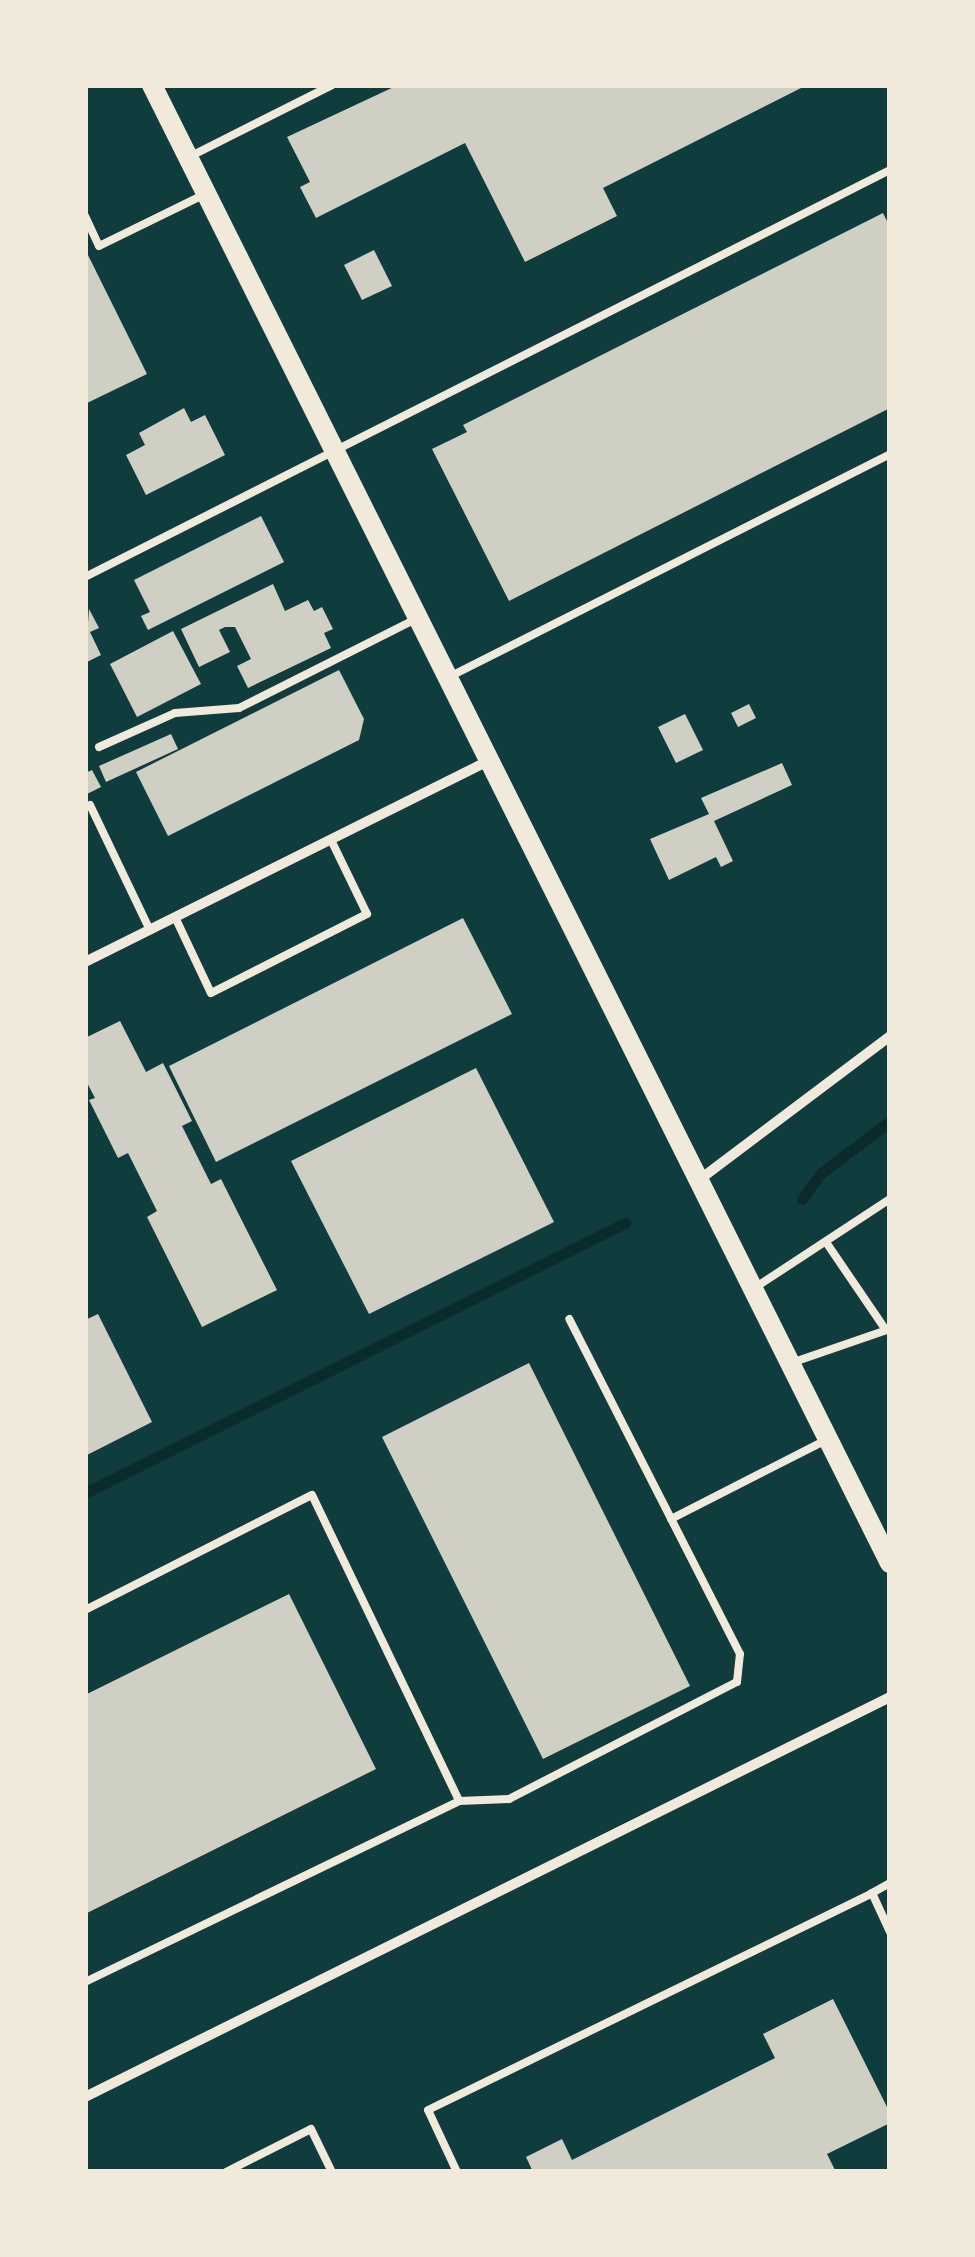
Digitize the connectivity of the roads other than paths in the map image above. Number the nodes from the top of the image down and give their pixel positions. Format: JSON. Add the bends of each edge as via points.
{"nodes":[{"id":1,"x":152,"y":85,"type":"edge"},
{"id":2,"x":332,"y":85,"type":"edge"},
{"id":3,"x":189,"y":158,"type":"junction"},
{"id":4,"x":890,"y":170,"type":"edge"},
{"id":5,"x":207,"y":194,"type":"junction"},
{"id":6,"x":85,"y":216,"type":"edge"},
{"id":7,"x":336,"y":452,"type":"junction"},
{"id":8,"x":890,"y":454,"type":"edge"},
{"id":9,"x":85,"y":577,"type":"edge"},
{"id":10,"x":419,"y":617,"type":"junction"},
{"id":11,"x":449,"y":677,"type":"junction"},
{"id":12,"x":99,"y":747,"type":"dead end"},
{"id":13,"x":490,"y":760,"type":"junction"},
{"id":14,"x":90,"y":805,"type":"dead end"},
{"id":15,"x":331,"y":840,"type":"junction"},
{"id":16,"x":175,"y":917,"type":"junction"},
{"id":17,"x":150,"y":930,"type":"junction"},
{"id":18,"x":85,"y":962,"type":"edge"},
{"id":19,"x":890,"y":1036,"type":"edge"},
{"id":20,"x":698,"y":1181,"type":"junction"},
{"id":21,"x":890,"y":1199,"type":"edge"},
{"id":22,"x":828,"y":1245,"type":"junction"},
{"id":23,"x":752,"y":1290,"type":"junction"},
{"id":24,"x":570,"y":1319,"type":"dead end"},
{"id":25,"x":887,"y":1329,"type":"edge"},
{"id":26,"x":790,"y":1363,"type":"junction"},
{"id":27,"x":828,"y":1438,"type":"junction"},
{"id":28,"x":672,"y":1519,"type":"junction"},
{"id":29,"x":890,"y":1563,"type":"edge"},
{"id":30,"x":85,"y":1610,"type":"edge"},
{"id":31,"x":890,"y":1698,"type":"edge"},
{"id":32,"x":459,"y":1801,"type":"junction"},
{"id":33,"x":890,"y":1884,"type":"edge"},
{"id":34,"x":872,"y":1892,"type":"junction"},
{"id":35,"x":890,"y":1932,"type":"edge"},
{"id":36,"x":85,"y":1982,"type":"edge"},
{"id":37,"x":85,"y":2097,"type":"edge"},
{"id":38,"x":226,"y":2172,"type":"edge"},
{"id":39,"x":332,"y":2172,"type":"edge"},
{"id":40,"x":458,"y":2172,"type":"edge"}],
"edges":[{"from":1,"to":3,"type":"main road"},
{"from":2,"to":3,"type":"lane"},
{"from":3,"to":5,"type":"main road"},
{"from":4,"to":7,"type":"lane"},
{"from":5,"to":6,"type":"lane","via":[[98,246]]},
{"from":5,"to":7,"type":"main road"},
{"from":7,"to":9,"type":"lane"},
{"from":7,"to":10,"type":"main road"},
{"from":8,"to":11,"type":"lane"},
{"from":10,"to":11,"type":"main road"},
{"from":10,"to":12,"type":"lane","via":[[239,708],[175,713]]},
{"from":11,"to":13,"type":"main road"},
{"from":13,"to":15,"type":"street"},
{"from":13,"to":20,"type":"main road"},
{"from":14,"to":17,"type":"lane"},
{"from":15,"to":16,"type":"street"},
{"from":15,"to":16,"type":"lane","via":[[367,914],[229,984],[211,992]]},
{"from":16,"to":17,"type":"street"},
{"from":17,"to":18,"type":"street"},
{"from":19,"to":20,"type":"street"},
{"from":20,"to":23,"type":"main road"},
{"from":21,"to":22,"type":"lane"},
{"from":22,"to":23,"type":"lane"},
{"from":22,"to":25,"type":"lane"},
{"from":23,"to":26,"type":"main road"},
{"from":24,"to":28,"type":"lane"},
{"from":25,"to":26,"type":"lane"},
{"from":26,"to":27,"type":"main road"},
{"from":27,"to":28,"type":"lane"},
{"from":27,"to":29,"type":"main road"},
{"from":28,"to":32,"type":"lane","via":[[740,1654],[737,1682],[510,1800]]},
{"from":30,"to":32,"type":"lane","via":[[312,1496]]},
{"from":31,"to":37,"type":"street"},
{"from":32,"to":36,"type":"lane"},
{"from":33,"to":34,"type":"lane"},
{"from":34,"to":35,"type":"lane"},
{"from":34,"to":40,"type":"lane","via":[[428,2110]]},
{"from":38,"to":39,"type":"lane","via":[[311,2129]]}]}
